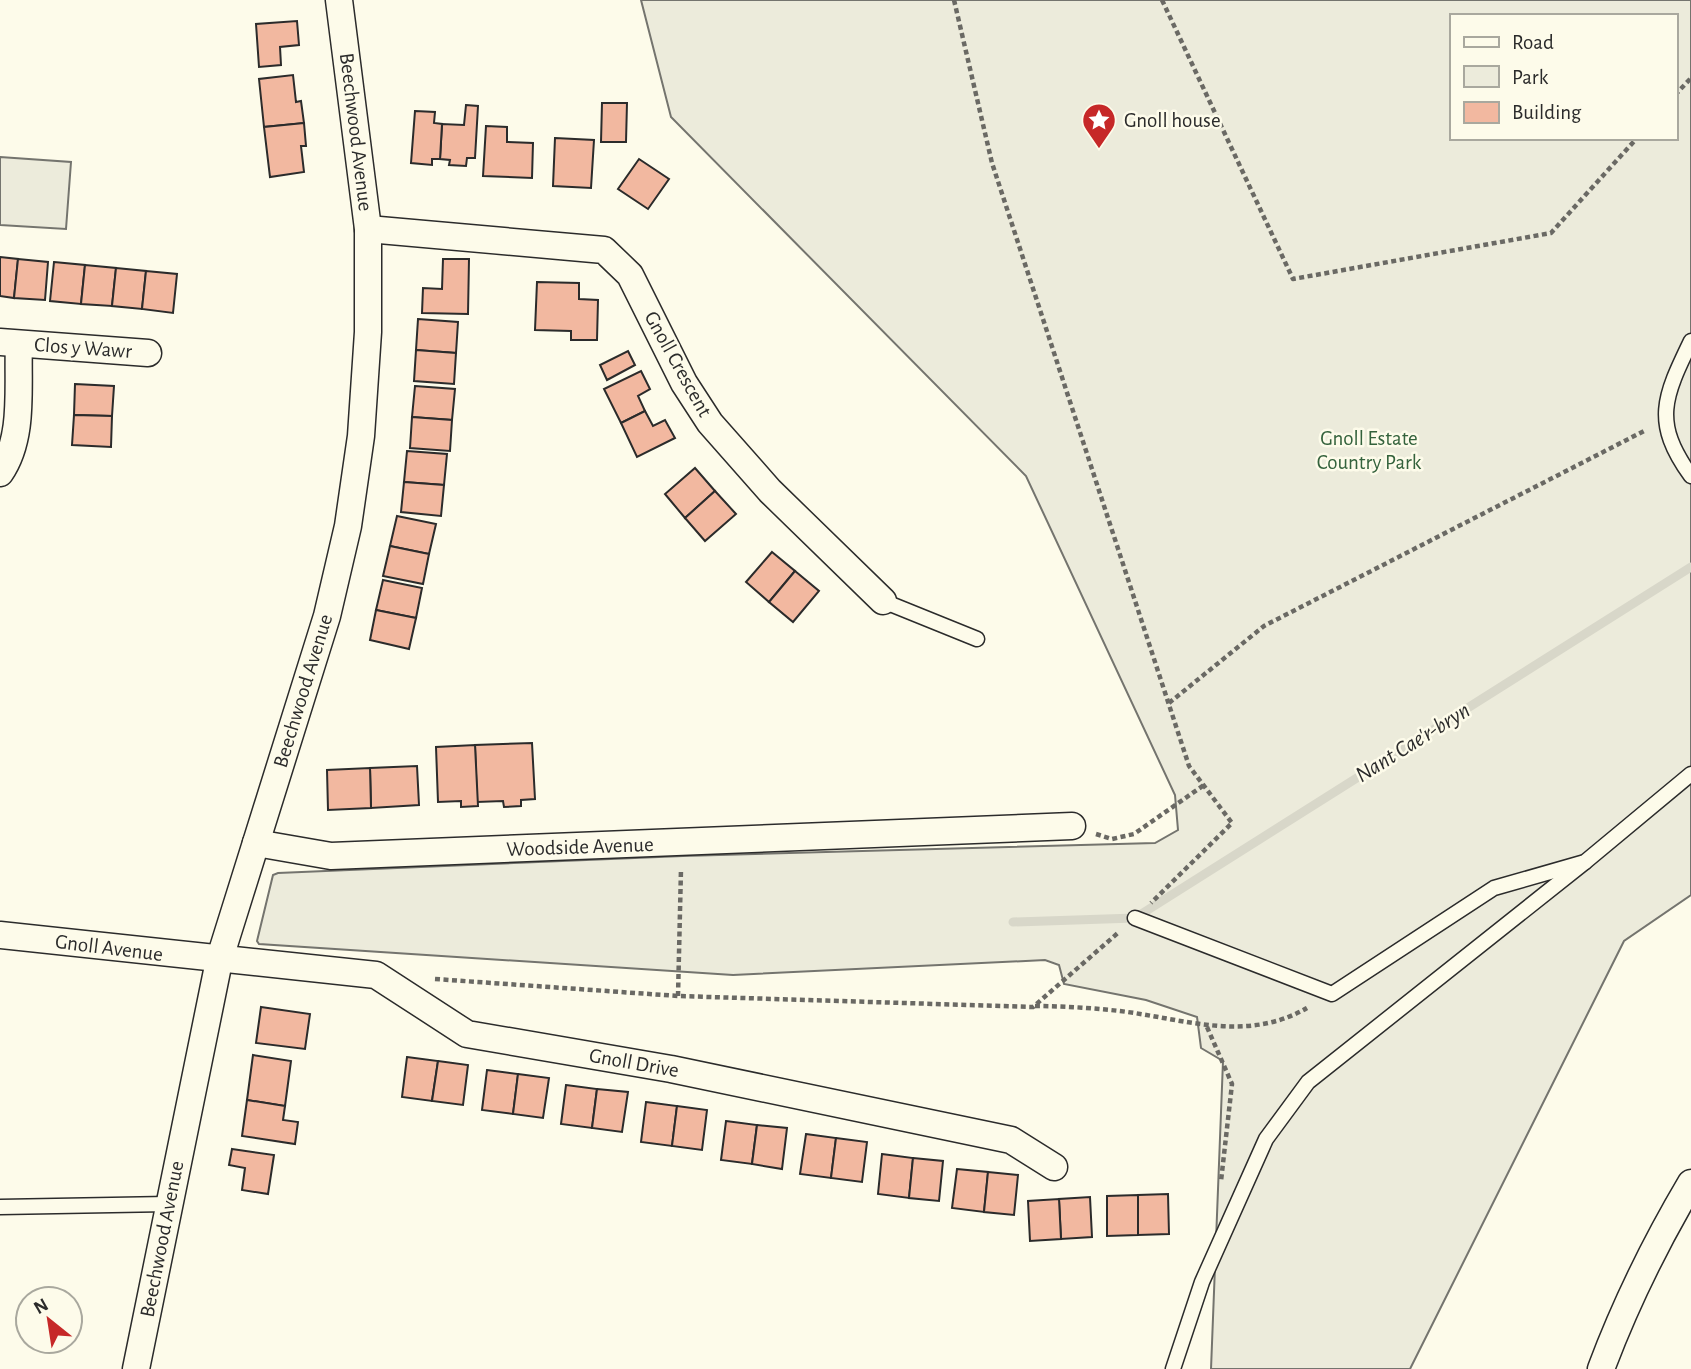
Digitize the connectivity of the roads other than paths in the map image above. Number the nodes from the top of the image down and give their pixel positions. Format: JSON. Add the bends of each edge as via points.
{"nodes":[{"id":1,"x":339,"y":0,"type":"edge"},
{"id":2,"x":368,"y":229,"type":"junction"},
{"id":3,"x":1691,"y":341,"type":"edge"},
{"id":4,"x":9,"y":343,"type":"edge"},
{"id":5,"x":148,"y":353,"type":"dead end"},
{"id":6,"x":0,"y":473,"type":"edge"},
{"id":7,"x":1691,"y":476,"type":"edge"},
{"id":8,"x":883,"y":601,"type":"joint"},
{"id":9,"x":977,"y":639,"type":"dead end"},
{"id":10,"x":1691,"y":774,"type":"edge"},
{"id":11,"x":1072,"y":826,"type":"road end"},
{"id":12,"x":256,"y":843,"type":"junction"},
{"id":13,"x":1585,"y":862,"type":"junction"},
{"id":14,"x":1135,"y":918,"type":"road end"},
{"id":15,"x":0,"y":935,"type":"edge"},
{"id":16,"x":219,"y":961,"type":"junction"},
{"id":17,"x":1055,"y":1167,"type":"dead end"},
{"id":18,"x":1691,"y":1184,"type":"edge"},
{"id":19,"x":168,"y":1204,"type":"junction"},
{"id":20,"x":0,"y":1207,"type":"edge"},
{"id":21,"x":136,"y":1369,"type":"edge"},
{"id":22,"x":1173,"y":1369,"type":"edge"},
{"id":23,"x":1601,"y":1369,"type":"edge"}],
"edges":[{"from":1,"to":2,"type":"street","name":"Beechwood Avenue"},
{"from":2,"to":8,"type":"street","name":"Gnoll Crescent","via":[[604,250],[630,275],[684,383],[710,423],[770,491]]},
{"from":2,"to":12,"type":"street","name":"Beechwood Avenue","via":[[362,436],[348,526],[327,616]]},
{"from":3,"to":7,"type":"lane","via":[[1672,381],[1664,421],[1676,455]]},
{"from":4,"to":5,"type":"street","name":"Clos y Wawr"},
{"from":4,"to":6,"type":"street","name":"Clos y Wawr","via":[[16,435]]},
{"from":8,"to":9,"type":"lane","name":"Gnoll Crescent"},
{"from":10,"to":13,"type":"lane"},
{"from":11,"to":12,"type":"street","name":"Woodside Avenue","via":[[331,856]]},
{"from":12,"to":16,"type":"street","name":"Beechwood Avenue"},
{"from":13,"to":14,"type":"lane","via":[[1494,888],[1332,994]]},
{"from":13,"to":22,"type":"lane","via":[[1308,1082],[1266,1139],[1202,1282]]},
{"from":15,"to":16,"type":"street","name":"Gnoll Avenue"},
{"from":16,"to":17,"type":"street","name":"Gnoll Drive","via":[[376,975],[467,1034],[671,1069],[1012,1140]]},
{"from":16,"to":19,"type":"street","name":"Beechwood Avenue"},
{"from":18,"to":23,"type":"street","via":[[1615,1332]]},
{"from":19,"to":20,"type":"lane"},
{"from":19,"to":21,"type":"street","name":"Beechwood Avenue"}]}
